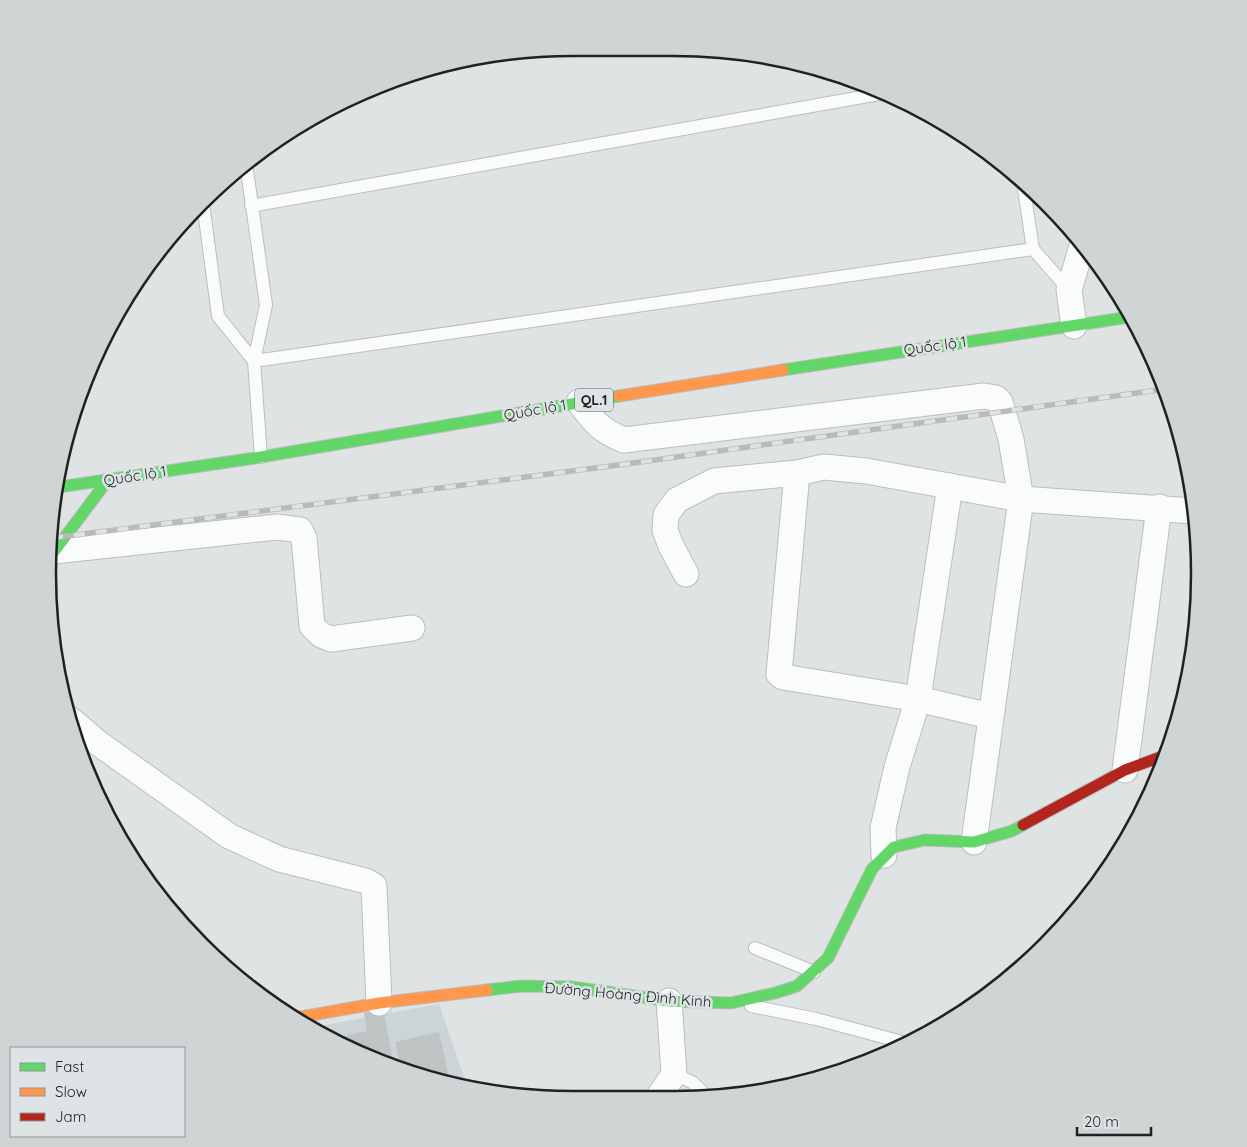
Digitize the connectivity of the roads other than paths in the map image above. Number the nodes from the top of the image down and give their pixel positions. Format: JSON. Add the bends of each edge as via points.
{"nodes":[{"id":1,"x":870,"y":96,"type":"edge"},
{"id":2,"x":247,"y":173,"type":"edge"},
{"id":3,"x":1025,"y":194,"type":"edge"},
{"id":4,"x":251,"y":206,"type":"junction"},
{"id":5,"x":204,"y":212,"type":"edge"},
{"id":6,"x":1033,"y":248,"type":"junction"},
{"id":7,"x":1080,"y":254,"type":"edge"},
{"id":8,"x":1068,"y":290,"type":"junction"},
{"id":9,"x":1123,"y":318,"type":"edge"},
{"id":10,"x":1074,"y":326,"type":"junction"},
{"id":11,"x":254,"y":362,"type":"junction"},
{"id":12,"x":579,"y":402,"type":"junction"},
{"id":13,"x":260,"y":456,"type":"junction"},
{"id":14,"x":797,"y":473,"type":"junction"},
{"id":15,"x":107,"y":481,"type":"junction"},
{"id":16,"x":64,"y":486,"type":"edge"},
{"id":17,"x":950,"y":486,"type":"junction"},
{"id":18,"x":1021,"y":499,"type":"junction"},
{"id":19,"x":1159,"y":507,"type":"junction"},
{"id":20,"x":1186,"y":510,"type":"edge"},
{"id":21,"x":57,"y":548,"type":"edge"},
{"id":22,"x":57,"y":553,"type":"edge"},
{"id":23,"x":686,"y":574,"type":"dead end"},
{"id":24,"x":412,"y":628,"type":"dead end"},
{"id":25,"x":918,"y":699,"type":"junction"},
{"id":26,"x":990,"y":716,"type":"junction"},
{"id":27,"x":80,"y":728,"type":"edge"},
{"id":28,"x":1156,"y":759,"type":"edge"},
{"id":29,"x":1125,"y":770,"type":"junction"},
{"id":30,"x":974,"y":842,"type":"junction"},
{"id":31,"x":884,"y":855,"type":"junction"},
{"id":32,"x":755,"y":948,"type":"dead end"},
{"id":33,"x":814,"y":972,"type":"junction"},
{"id":34,"x":669,"y":1001,"type":"junction"},
{"id":35,"x":379,"y":1003,"type":"junction"},
{"id":36,"x":732,"y":1003,"type":"junction"},
{"id":37,"x":306,"y":1016,"type":"edge"},
{"id":38,"x":895,"y":1040,"type":"edge"},
{"id":39,"x":674,"y":1074,"type":"junction"},
{"id":40,"x":700,"y":1090,"type":"edge"},
{"id":41,"x":662,"y":1091,"type":"edge"}],
"edges":[{"from":1,"to":4,"type":"lane"},
{"from":2,"to":4,"type":"lane"},
{"from":3,"to":6,"type":"lane"},
{"from":4,"to":11,"type":"lane","via":[[266,305]]},
{"from":5,"to":11,"type":"lane","via":[[218,316]]},
{"from":6,"to":8,"type":"lane"},
{"from":6,"to":11,"type":"lane"},
{"from":7,"to":8,"type":"street"},
{"from":8,"to":10,"type":"street"},
{"from":9,"to":10,"type":"main road","name":"Quốc lộ 1","number":"QL.1"},
{"from":10,"to":12,"type":"main road","name":"Quốc lộ 1","number":"QL.1"},
{"from":11,"to":13,"type":"lane"},
{"from":12,"to":13,"type":"main road","name":"Quốc lộ 1","number":"QL.1"},
{"from":12,"to":18,"type":"street","via":[[605,433],[624,440],[989,396],[1000,402],[1004,413]]},
{"from":13,"to":15,"type":"main road","name":"Quốc lộ 1","number":"QL.1"},
{"from":14,"to":17,"type":"street","via":[[834,467]]},
{"from":14,"to":23,"type":"street","via":[[714,480],[677,500],[666,515],[665,530]]},
{"from":14,"to":25,"type":"street","via":[[778,674]]},
{"from":15,"to":16,"type":"main road","name":"Quốc lộ 1","number":"QL.1"},
{"from":15,"to":21,"type":"main road"},
{"from":17,"to":18,"type":"street"},
{"from":17,"to":25,"type":"street"},
{"from":18,"to":19,"type":"street"},
{"from":18,"to":26,"type":"street"},
{"from":19,"to":20,"type":"street"},
{"from":19,"to":29,"type":"street"},
{"from":22,"to":24,"type":"street","via":[[277,526],[294,528],[300,530],[304,538],[312,626],[321,635],[331,639]]},
{"from":25,"to":26,"type":"street"},
{"from":25,"to":31,"type":"street","via":[[886,810]]},
{"from":26,"to":30,"type":"street"},
{"from":27,"to":35,"type":"street","via":[[229,836],[279,859],[366,881],[374,886]]},
{"from":28,"to":29,"type":"main road","name":"Đường Hoàng Đình Kinh"},
{"from":29,"to":30,"type":"main road","name":"Đường Hoàng Đình Kinh","via":[[1012,831]]},
{"from":30,"to":31,"type":"main road","name":"Đường Hoàng Đình Kinh","via":[[925,840],[894,847]]},
{"from":31,"to":33,"type":"main road","name":"Đường Hoàng Đình Kinh","via":[[872,869],[828,958]]},
{"from":32,"to":33,"type":"lane"},
{"from":33,"to":36,"type":"main road","name":"Đường Hoàng Đình Kinh","via":[[796,986]]},
{"from":34,"to":35,"type":"main road","name":"Đường Hoàng Đình Kinh","via":[[572,987],[522,986]]},
{"from":34,"to":36,"type":"main road","name":"Đường Hoàng Đình Kinh"},
{"from":34,"to":39,"type":"street"},
{"from":35,"to":37,"type":"main road","name":"Đường Hoàng Đình Kinh"},
{"from":36,"to":38,"type":"lane","via":[[816,1019]]},
{"from":39,"to":40,"type":"lane","via":[[692,1082]]},
{"from":39,"to":41,"type":"street"}]}
